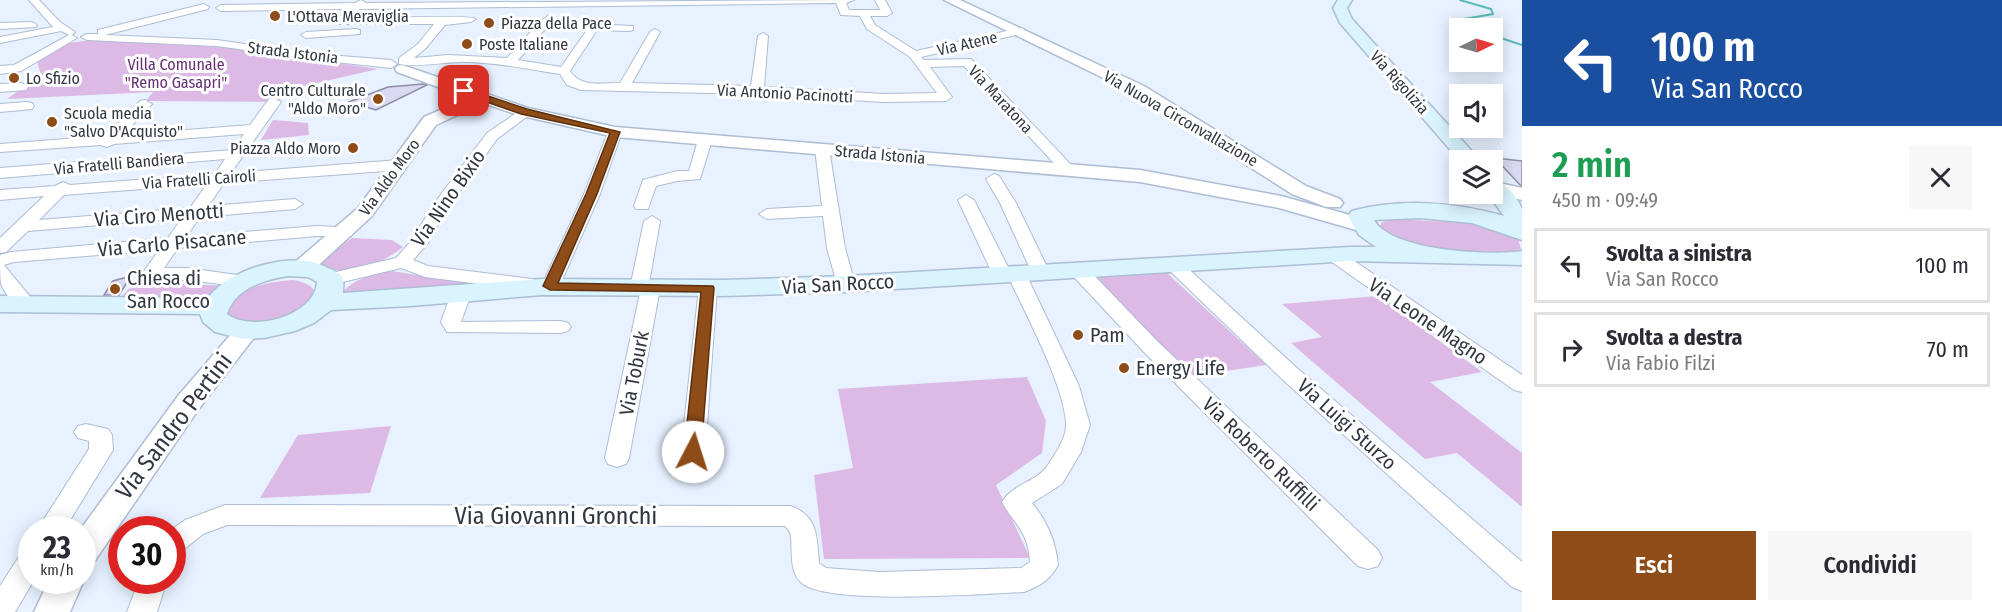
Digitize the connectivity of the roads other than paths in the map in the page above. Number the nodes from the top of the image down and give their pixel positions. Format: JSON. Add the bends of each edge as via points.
{"nodes":[{"id":1,"x":53,"y":0,"type":"edge"},
{"id":2,"x":185,"y":0,"type":"edge"},
{"id":3,"x":240,"y":0,"type":"edge"},
{"id":4,"x":821,"y":0,"type":"edge"},
{"id":5,"x":840,"y":0,"type":"edge"},
{"id":6,"x":849,"y":0,"type":"edge"},
{"id":7,"x":880,"y":0,"type":"edge"},
{"id":8,"x":1345,"y":0,"type":"edge"},
{"id":9,"x":957,"y":1,"type":"edge"},
{"id":10,"x":36,"y":2,"type":"edge"},
{"id":11,"x":562,"y":2,"type":"edge"},
{"id":12,"x":361,"y":3,"type":"edge"},
{"id":13,"x":213,"y":8,"type":"junction"},
{"id":14,"x":863,"y":13,"type":"junction"},
{"id":15,"x":471,"y":19,"type":"dead end"},
{"id":16,"x":445,"y":21,"type":"junction"},
{"id":17,"x":509,"y":24,"type":"dead end"},
{"id":18,"x":543,"y":25,"type":"junction"},
{"id":19,"x":59,"y":26,"type":"junction"},
{"id":20,"x":594,"y":27,"type":"junction"},
{"id":21,"x":629,"y":28,"type":"dead end"},
{"id":22,"x":436,"y":30,"type":"junction"},
{"id":23,"x":1020,"y":31,"type":"junction"},
{"id":24,"x":655,"y":32,"type":"dead end"},
{"id":25,"x":0,"y":33,"type":"edge"},
{"id":26,"x":306,"y":35,"type":"dead end"},
{"id":27,"x":87,"y":36,"type":"junction"},
{"id":28,"x":763,"y":36,"type":"dead end"},
{"id":29,"x":72,"y":37,"type":"junction"},
{"id":30,"x":126,"y":39,"type":"junction"},
{"id":31,"x":918,"y":59,"type":"junction"},
{"id":32,"x":509,"y":63,"type":"junction"},
{"id":33,"x":401,"y":64,"type":"junction"},
{"id":34,"x":9,"y":70,"type":"edge"},
{"id":35,"x":564,"y":71,"type":"junction"},
{"id":36,"x":39,"y":72,"type":"dead end"},
{"id":37,"x":0,"y":83,"type":"edge"},
{"id":38,"x":22,"y":87,"type":"dead end"},
{"id":39,"x":624,"y":87,"type":"junction"},
{"id":40,"x":757,"y":91,"type":"junction"},
{"id":41,"x":482,"y":97,"type":"junction"},
{"id":42,"x":2,"y":98,"type":"edge"},
{"id":43,"x":274,"y":102,"type":"dead end"},
{"id":44,"x":145,"y":104,"type":"dead end"},
{"id":45,"x":501,"y":104,"type":"junction"},
{"id":46,"x":27,"y":106,"type":"dead end"},
{"id":47,"x":453,"y":110,"type":"junction"},
{"id":48,"x":524,"y":112,"type":"junction"},
{"id":49,"x":255,"y":129,"type":"junction"},
{"id":50,"x":615,"y":132,"type":"junction"},
{"id":51,"x":110,"y":140,"type":"junction"},
{"id":52,"x":705,"y":140,"type":"junction"},
{"id":53,"x":0,"y":148,"type":"edge"},
{"id":54,"x":822,"y":149,"type":"junction"},
{"id":55,"x":1461,"y":150,"type":"edge"},
{"id":56,"x":237,"y":154,"type":"junction"},
{"id":57,"x":399,"y":165,"type":"junction"},
{"id":58,"x":83,"y":166,"type":"junction"},
{"id":59,"x":1067,"y":169,"type":"junction"},
{"id":60,"x":0,"y":173,"type":"edge"},
{"id":61,"x":220,"y":178,"type":"junction"},
{"id":62,"x":994,"y":180,"type":"dead end"},
{"id":63,"x":60,"y":190,"type":"junction"},
{"id":64,"x":1299,"y":190,"type":"junction"},
{"id":65,"x":1503,"y":191,"type":"edge"},
{"id":66,"x":1522,"y":194,"type":"edge"},
{"id":67,"x":0,"y":195,"type":"edge"},
{"id":68,"x":966,"y":200,"type":"dead end"},
{"id":69,"x":1276,"y":202,"type":"junction"},
{"id":70,"x":295,"y":204,"type":"dead end"},
{"id":71,"x":1484,"y":204,"type":"edge"},
{"id":72,"x":1503,"y":204,"type":"edge"},
{"id":73,"x":642,"y":206,"type":"dead end"},
{"id":74,"x":830,"y":211,"type":"junction"},
{"id":75,"x":196,"y":213,"type":"junction"},
{"id":76,"x":767,"y":214,"type":"dead end"},
{"id":77,"x":1469,"y":215,"type":"junction"},
{"id":78,"x":652,"y":221,"type":"dead end"},
{"id":79,"x":23,"y":226,"type":"junction"},
{"id":80,"x":1370,"y":226,"type":"junction"},
{"id":81,"x":1520,"y":226,"type":"edge"},
{"id":82,"x":345,"y":232,"type":"junction"},
{"id":83,"x":175,"y":242,"type":"junction"},
{"id":84,"x":0,"y":248,"type":"edge"},
{"id":85,"x":1342,"y":255,"type":"junction"},
{"id":86,"x":1429,"y":256,"type":"junction"},
{"id":87,"x":1521,"y":259,"type":"edge"},
{"id":88,"x":0,"y":261,"type":"edge"},
{"id":89,"x":402,"y":262,"type":"junction"},
{"id":90,"x":1175,"y":266,"type":"junction"},
{"id":91,"x":302,"y":268,"type":"junction"},
{"id":92,"x":0,"y":270,"type":"edge"},
{"id":93,"x":1079,"y":271,"type":"junction"},
{"id":94,"x":1020,"y":274,"type":"junction"},
{"id":95,"x":244,"y":281,"type":"junction"},
{"id":96,"x":846,"y":284,"type":"junction"},
{"id":97,"x":546,"y":287,"type":"junction"},
{"id":98,"x":645,"y":288,"type":"junction"},
{"id":99,"x":708,"y":288,"type":"junction"},
{"id":100,"x":327,"y":290,"type":"junction"},
{"id":101,"x":461,"y":294,"type":"junction"},
{"id":102,"x":13,"y":304,"type":"edge"},
{"id":103,"x":214,"y":306,"type":"junction"},
{"id":104,"x":561,"y":327,"type":"dead end"},
{"id":105,"x":247,"y":331,"type":"junction"},
{"id":106,"x":1522,"y":385,"type":"edge"},
{"id":107,"x":86,"y":432,"type":"dead end"},
{"id":108,"x":693,"y":452,"type":"dead end"},
{"id":109,"x":617,"y":458,"type":"dead end"},
{"id":110,"x":59,"y":516,"type":"edge"},
{"id":111,"x":96,"y":532,"type":"edge"},
{"id":112,"x":186,"y":533,"type":"edge"},
{"id":113,"x":1368,"y":558,"type":"dead end"},
{"id":114,"x":1522,"y":579,"type":"edge"},
{"id":115,"x":18,"y":582,"type":"edge"},
{"id":116,"x":60,"y":594,"type":"edge"},
{"id":117,"x":148,"y":594,"type":"edge"},
{"id":118,"x":0,"y":611,"type":"edge"},
{"id":119,"x":52,"y":612,"type":"edge"},
{"id":120,"x":142,"y":612,"type":"edge"}],
"edges":[{"from":1,"to":10,"type":"street"},
{"from":2,"to":13,"type":"street"},
{"from":3,"to":13,"type":"street"},
{"from":4,"to":5,"type":"street"},
{"from":4,"to":11,"type":"street"},
{"from":5,"to":6,"type":"street"},
{"from":5,"to":14,"type":"street","via":[[845,13]]},
{"from":7,"to":14,"type":"street","via":[[886,13]]},
{"from":8,"to":55,"type":"main road","name":"Via Rigolizia","via":[[1340,8],[1345,20]]},
{"from":9,"to":23,"type":"street","name":"Via Nuova Circonvallazione"},
{"from":10,"to":19,"type":"street"},
{"from":11,"to":12,"type":"street"},
{"from":11,"to":18,"type":"street"},
{"from":12,"to":13,"type":"street"},
{"from":12,"to":16,"type":"street","via":[[340,22]]},
{"from":13,"to":27,"type":"street"},
{"from":13,"to":30,"type":"street"},
{"from":14,"to":31,"type":"street","via":[[871,27]]},
{"from":15,"to":16,"type":"street"},
{"from":16,"to":22,"type":"street"},
{"from":17,"to":18,"type":"street"},
{"from":18,"to":20,"type":"street"},
{"from":18,"to":32,"type":"street"},
{"from":19,"to":25,"type":"street"},
{"from":19,"to":29,"type":"street"},
{"from":20,"to":21,"type":"street"},
{"from":20,"to":35,"type":"street"},
{"from":22,"to":26,"type":"street"},
{"from":22,"to":33,"type":"street"},
{"from":23,"to":31,"type":"street","name":"Via Atene"},
{"from":23,"to":64,"type":"street","name":"Via Nuova Circonvallazione","via":[[1138,89]]},
{"from":24,"to":39,"type":"street"},
{"from":27,"to":29,"type":"street","via":[[75,40]]},
{"from":27,"to":30,"type":"street","name":"Strada Istonia"},
{"from":28,"to":40,"type":"street"},
{"from":29,"to":34,"type":"street"},
{"from":30,"to":33,"type":"street","name":"Strada Istonia","via":[[217,44]]},
{"from":31,"to":40,"type":"street","name":"Via Antonio Pacinotti","via":[[946,98]]},
{"from":31,"to":59,"type":"street","name":"Via Maratona","via":[[967,62]]},
{"from":32,"to":33,"type":"street","via":[[465,58]]},
{"from":32,"to":35,"type":"street"},
{"from":33,"to":41,"type":"street","name":"Strada Istonia"},
{"from":34,"to":36,"type":"street"},
{"from":34,"to":37,"type":"street"},
{"from":35,"to":39,"type":"street","name":"Via Antonio Pacinotti","via":[[575,85]]},
{"from":38,"to":42,"type":"street"},
{"from":39,"to":40,"type":"street","name":"Via Antonio Pacinotti"},
{"from":41,"to":45,"type":"street","name":"Strada Istonia"},
{"from":41,"to":47,"type":"street","name":"Via Aldo Moro"},
{"from":42,"to":46,"type":"street"},
{"from":43,"to":49,"type":"street"},
{"from":44,"to":51,"type":"street"},
{"from":45,"to":47,"type":"street"},
{"from":45,"to":48,"type":"street","name":"Strada Istonia"},
{"from":47,"to":57,"type":"street","name":"Via Aldo Moro","via":[[430,121]]},
{"from":48,"to":50,"type":"street","name":"Strada Istonia"},
{"from":48,"to":89,"type":"street","name":"Via Nino Bixio","via":[[492,136]]},
{"from":49,"to":51,"type":"street"},
{"from":49,"to":56,"type":"street"},
{"from":50,"to":52,"type":"street","name":"Strada Istonia"},
{"from":50,"to":97,"type":"street","via":[[592,194]]},
{"from":51,"to":53,"type":"street"},
{"from":51,"to":58,"type":"street"},
{"from":52,"to":54,"type":"street","name":"Strada Istonia"},
{"from":52,"to":73,"type":"street","via":[[695,176],[649,183]]},
{"from":54,"to":59,"type":"street","name":"Strada Istonia"},
{"from":54,"to":74,"type":"street"},
{"from":56,"to":58,"type":"street","name":"Via Fratelli Bandiera"},
{"from":56,"to":61,"type":"street"},
{"from":57,"to":61,"type":"street","name":"Via Fratelli Cairoli"},
{"from":57,"to":82,"type":"street","name":"Via Aldo Moro"},
{"from":58,"to":60,"type":"street","name":"Via Fratelli Bandiera"},
{"from":58,"to":63,"type":"street"},
{"from":59,"to":69,"type":"street","name":"Strada Istonia","via":[[1140,176]]},
{"from":61,"to":63,"type":"street","name":"Via Fratelli Cairoli"},
{"from":61,"to":75,"type":"street"},
{"from":62,"to":94,"type":"street","via":[[1008,203]]},
{"from":63,"to":67,"type":"street","name":"Via Fratelli Cairoli"},
{"from":63,"to":79,"type":"street"},
{"from":64,"to":69,"type":"street","via":[[1295,196]]},
{"from":64,"to":80,"type":"street","name":"Via Nuova Circonvallazione"},
{"from":65,"to":66,"type":"street"},
{"from":68,"to":94,"type":"street"},
{"from":69,"to":80,"type":"street","name":"Strada Istonia"},
{"from":70,"to":75,"type":"street","name":"Via Ciro Menotti"},
{"from":71,"to":77,"type":"main road","via":[[1480,211]]},
{"from":72,"to":81,"type":"main road"},
{"from":74,"to":76,"type":"street"},
{"from":74,"to":96,"type":"street"},
{"from":75,"to":79,"type":"street","name":"Via Ciro Menotti"},
{"from":75,"to":83,"type":"street"},
{"from":77,"to":80,"type":"main road","via":[[1377,212]]},
{"from":77,"to":81,"type":"main road"},
{"from":78,"to":98,"type":"street","name":"Via Toburk"},
{"from":79,"to":84,"type":"street"},
{"from":80,"to":85,"type":"main road","via":[[1371,248]]},
{"from":80,"to":86,"type":"main road","via":[[1393,246]]},
{"from":82,"to":83,"type":"street","name":"Via Carlo Pisacane"},
{"from":82,"to":91,"type":"street","name":"Via Aldo Moro"},
{"from":83,"to":88,"type":"street","name":"Via Carlo Pisacane"},
{"from":83,"to":95,"type":"street","via":[[151,274]]},
{"from":85,"to":86,"type":"main road"},
{"from":85,"to":90,"type":"main road","name":"Via San Rocco"},
{"from":85,"to":106,"type":"street","name":"Via Leone Magno"},
{"from":86,"to":87,"type":"main road"},
{"from":89,"to":97,"type":"street","via":[[425,271]]},
{"from":89,"to":100,"type":"street","name":"Via Nino Bixio"},
{"from":90,"to":93,"type":"main road","name":"Via San Rocco"},
{"from":90,"to":114,"type":"street","name":"Via Luigi Sturzo","via":[[1290,374]]},
{"from":91,"to":95,"type":"main road","via":[[273,271]]},
{"from":91,"to":100,"type":"main road","via":[[324,273]]},
{"from":92,"to":102,"type":"street"},
{"from":93,"to":94,"type":"main road","name":"Via San Rocco"},
{"from":93,"to":113,"type":"street","name":"Via Roberto Ruffilli","via":[[1150,346]]},
{"from":94,"to":96,"type":"main road","name":"Via San Rocco"},
{"from":94,"to":112,"type":"street","name":"Via Giovanni Gronchi","via":[[1068,386],[1078,425],[1069,452],[1053,477],[1015,502],[1029,515],[1044,549],[1044,565],[1024,580],[901,584],[825,581],[812,576],[807,565],[805,532],[800,522],[790,516],[225,515]]},
{"from":95,"to":103,"type":"main road"},
{"from":96,"to":99,"type":"main road","name":"Via San Rocco"},
{"from":97,"to":98,"type":"main road","name":"Via San Rocco"},
{"from":97,"to":101,"type":"main road","name":"Via San Rocco"},
{"from":98,"to":99,"type":"main road","name":"Via San Rocco"},
{"from":98,"to":109,"type":"street","name":"Via Toburk"},
{"from":99,"to":108,"type":"street"},
{"from":100,"to":101,"type":"main road","name":"Via San Rocco"},
{"from":100,"to":105,"type":"main road","via":[[314,311],[291,322]]},
{"from":101,"to":104,"type":"street","via":[[451,322],[454,328]]},
{"from":102,"to":103,"type":"main road"},
{"from":103,"to":105,"type":"main road","via":[[213,316],[218,324]]},
{"from":105,"to":111,"type":"street","name":"Via Sandro Pertini","via":[[188,404]]},
{"from":107,"to":110,"type":"street","via":[[100,435],[101,450]]},
{"from":115,"to":118,"type":"street"},
{"from":116,"to":119,"type":"street"},
{"from":117,"to":120,"type":"street"}]}
